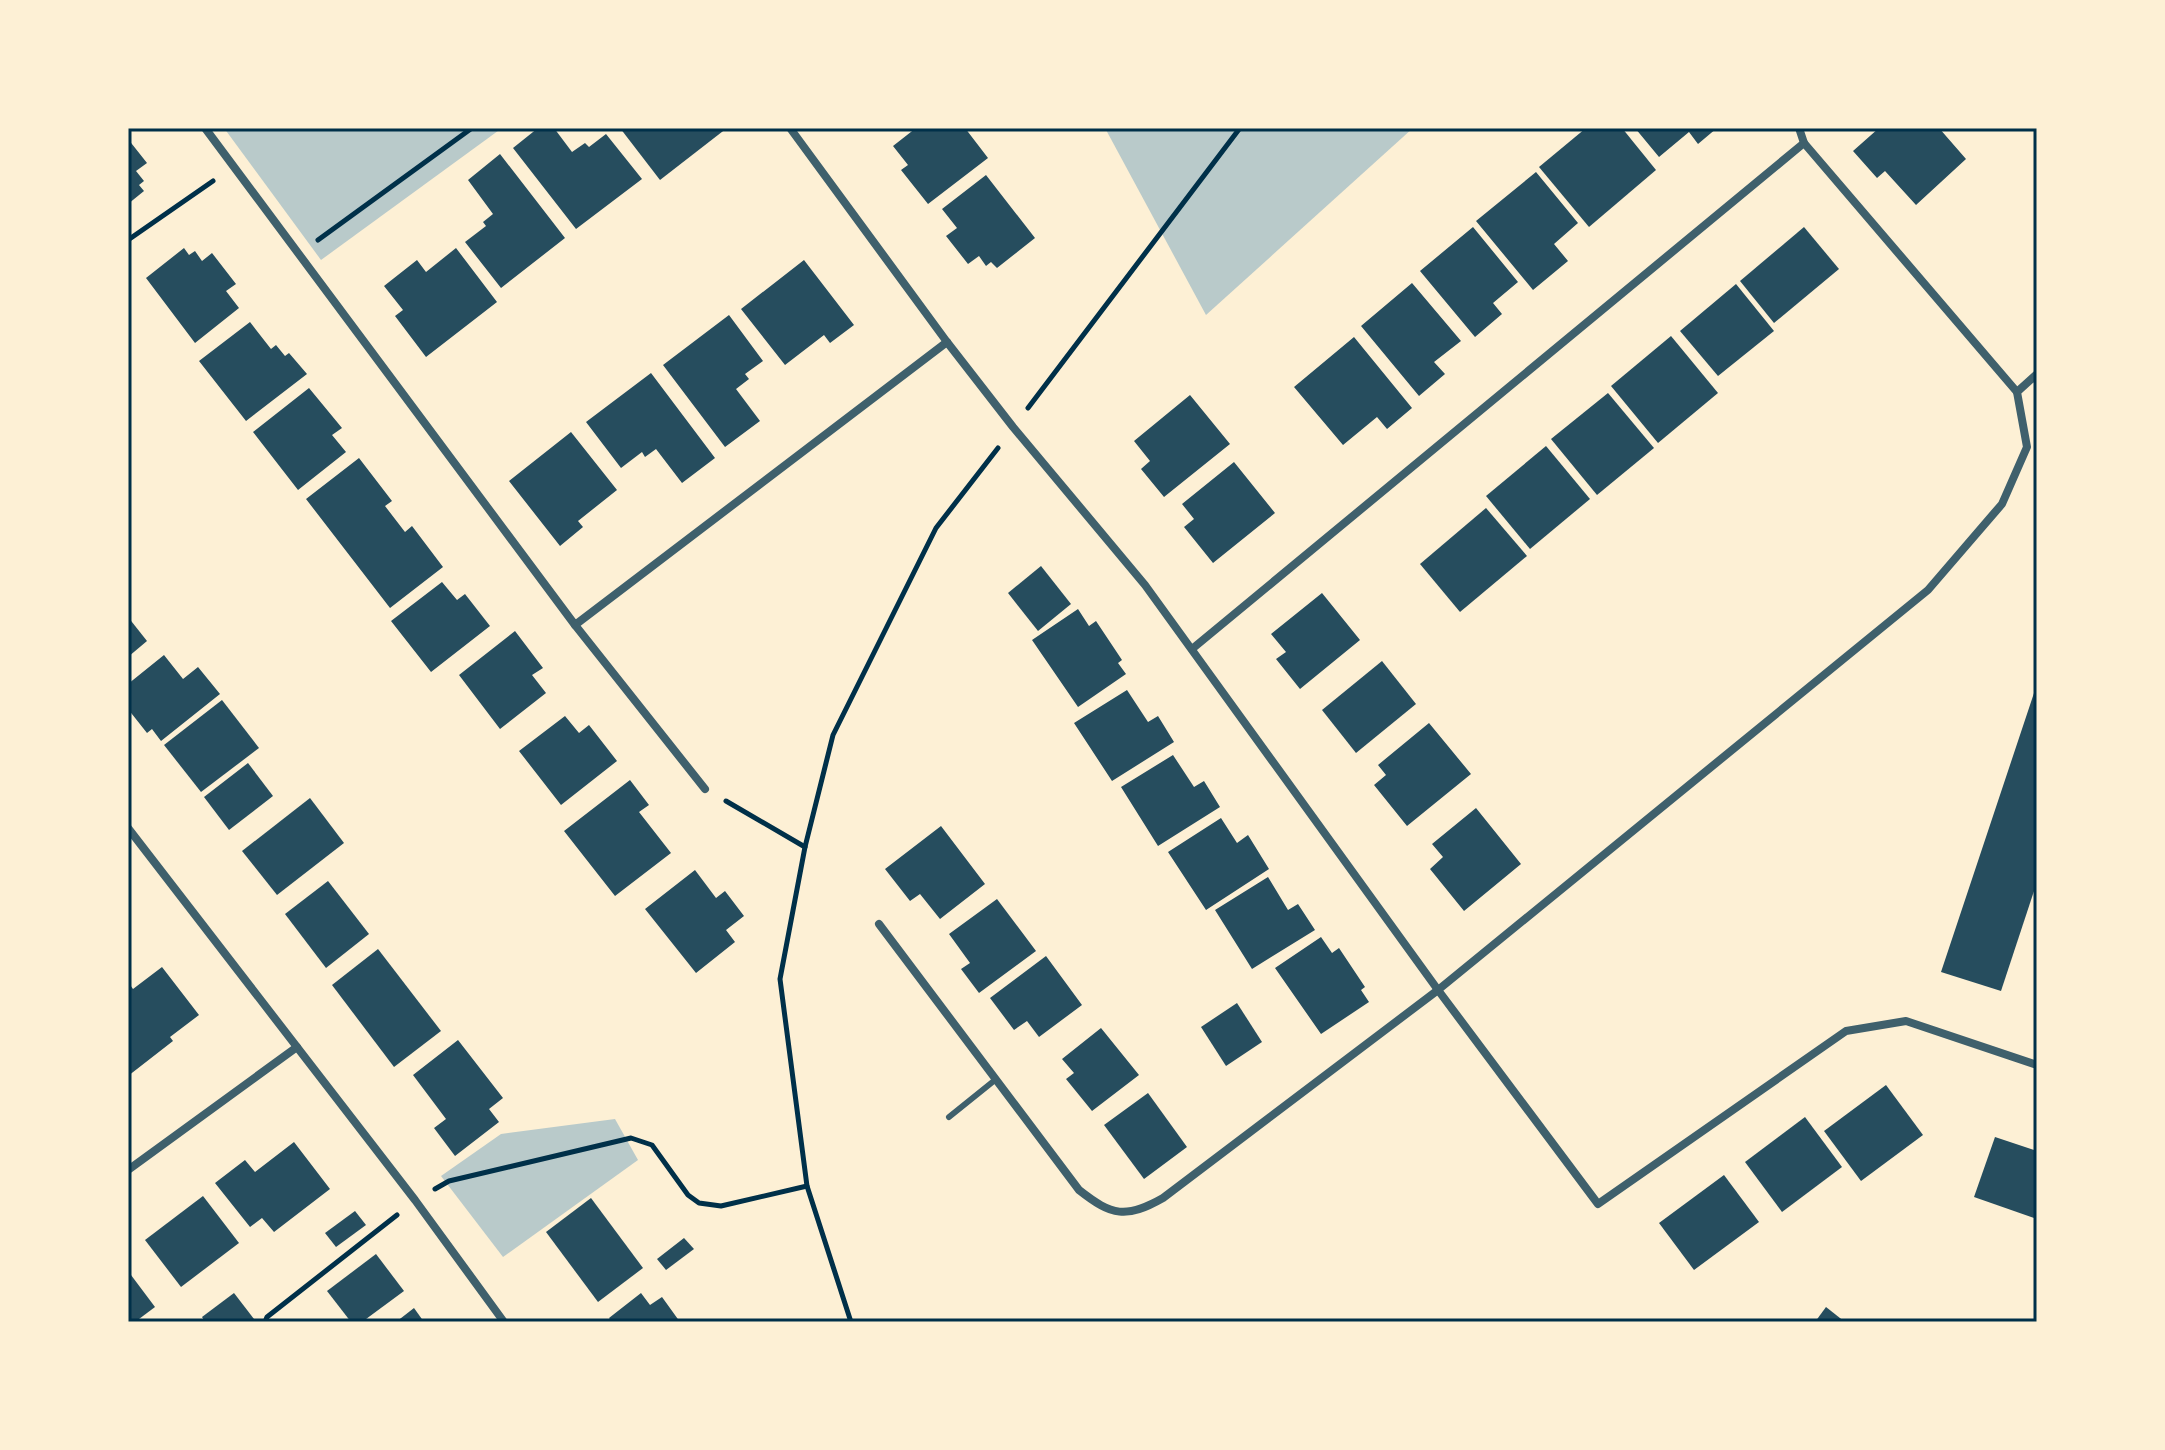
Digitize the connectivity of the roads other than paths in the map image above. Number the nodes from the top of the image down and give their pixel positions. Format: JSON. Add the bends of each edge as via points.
{"nodes":[{"id":1,"x":205,"y":128,"type":"edge"},
{"id":2,"x":790,"y":128,"type":"edge"},
{"id":3,"x":1799,"y":128,"type":"edge"},
{"id":4,"x":1804,"y":143,"type":"junction"},
{"id":5,"x":947,"y":342,"type":"junction"},
{"id":6,"x":2037,"y":374,"type":"edge"},
{"id":7,"x":2017,"y":392,"type":"junction"},
{"id":8,"x":575,"y":625,"type":"junction"},
{"id":9,"x":1192,"y":649,"type":"junction"},
{"id":10,"x":705,"y":789,"type":"road end"},
{"id":11,"x":128,"y":828,"type":"edge"},
{"id":12,"x":879,"y":924,"type":"dead end"},
{"id":13,"x":1438,"y":990,"type":"junction"},
{"id":14,"x":297,"y":1047,"type":"junction"},
{"id":15,"x":2037,"y":1065,"type":"edge"},
{"id":16,"x":995,"y":1080,"type":"junction"},
{"id":17,"x":949,"y":1117,"type":"dead end"},
{"id":18,"x":128,"y":1170,"type":"edge"},
{"id":19,"x":504,"y":1322,"type":"edge"}],
"edges":[{"from":1,"to":8,"type":"street"},
{"from":2,"to":5,"type":"street"},
{"from":3,"to":4,"type":"street"},
{"from":4,"to":7,"type":"street"},
{"from":4,"to":9,"type":"street"},
{"from":5,"to":8,"type":"street"},
{"from":5,"to":9,"type":"street"},
{"from":6,"to":7,"type":"street"},
{"from":7,"to":13,"type":"street","via":[[2027,447],[2002,504],[1928,590]]},
{"from":8,"to":10,"type":"street"},
{"from":9,"to":13,"type":"street"},
{"from":11,"to":14,"type":"street"},
{"from":12,"to":16,"type":"street"},
{"from":13,"to":15,"type":"street","via":[[1598,1204],[1846,1031],[1906,1021]]},
{"from":13,"to":16,"type":"street","via":[[1140,1211],[1118,1212],[1079,1190]]},
{"from":14,"to":18,"type":"street"},
{"from":14,"to":19,"type":"street"},
{"from":16,"to":17,"type":"lane"}]}
